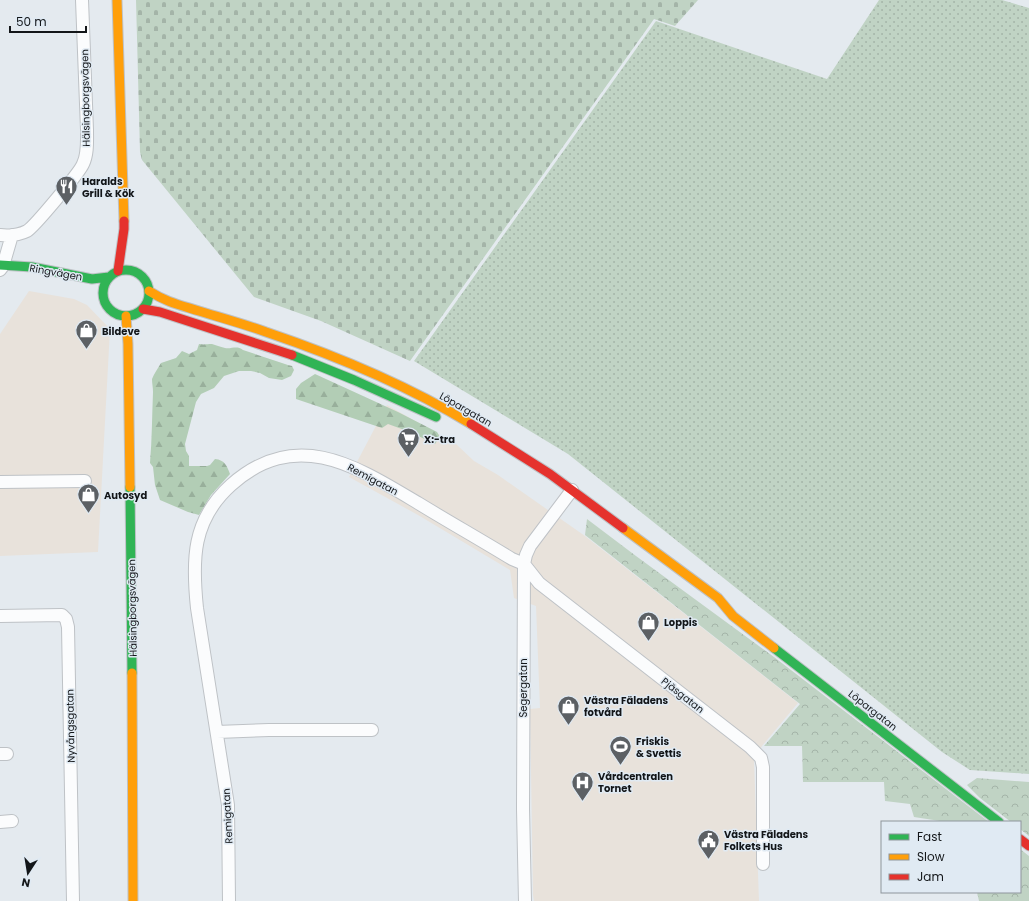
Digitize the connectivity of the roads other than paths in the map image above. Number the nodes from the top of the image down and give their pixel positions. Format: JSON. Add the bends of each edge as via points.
{"nodes":[{"id":1,"x":82,"y":0,"type":"edge"},
{"id":2,"x":117,"y":0,"type":"edge"},
{"id":3,"x":124,"y":229,"type":"junction"},
{"id":4,"x":12,"y":235,"type":"junction"},
{"id":5,"x":0,"y":236,"type":"edge"},
{"id":6,"x":131,"y":248,"type":"dead end"},
{"id":7,"x":134,"y":260,"type":"dead end"},
{"id":8,"x":1,"y":267,"type":"edge"},
{"id":9,"x":118,"y":271,"type":"junction"},
{"id":10,"x":136,"y":272,"type":"junction"},
{"id":11,"x":30,"y":277,"type":"dead end"},
{"id":12,"x":109,"y":277,"type":"junction"},
{"id":13,"x":149,"y":291,"type":"junction"},
{"id":14,"x":143,"y":309,"type":"junction"},
{"id":15,"x":126,"y":316,"type":"junction"},
{"id":16,"x":442,"y":420,"type":"dead end"},
{"id":17,"x":85,"y":481,"type":"dead end"},
{"id":18,"x":0,"y":482,"type":"edge"},
{"id":19,"x":567,"y":496,"type":"junction"},
{"id":20,"x":629,"y":544,"type":"dead end"},
{"id":21,"x":524,"y":564,"type":"junction"},
{"id":22,"x":0,"y":616,"type":"edge"},
{"id":23,"x":733,"y":616,"type":"junction"},
{"id":24,"x":372,"y":730,"type":"dead end"},
{"id":25,"x":217,"y":732,"type":"junction"},
{"id":26,"x":998,"y":821,"type":"edge"},
{"id":27,"x":1021,"y":840,"type":"edge"},
{"id":28,"x":1029,"y":846,"type":"edge"},
{"id":29,"x":763,"y":864,"type":"dead end"},
{"id":30,"x":73,"y":901,"type":"edge"},
{"id":31,"x":133,"y":901,"type":"edge"},
{"id":32,"x":229,"y":901,"type":"edge"},
{"id":33,"x":525,"y":901,"type":"edge"}],
"edges":[{"from":1,"to":4,"type":"street","name":"Hälsingborgsvägen","via":[[87,130],[84,164],[28,230]]},
{"from":2,"to":3,"type":"street"},
{"from":3,"to":6,"type":"street"},
{"from":3,"to":9,"type":"street"},
{"from":4,"to":5,"type":"street"},
{"from":4,"to":8,"type":"street"},
{"from":7,"to":10,"type":"street"},
{"from":8,"to":11,"type":"street","name":"Ringvägen"},
{"from":8,"to":12,"type":"street","name":"Ringvägen","via":[[32,267],[92,279]]},
{"from":9,"to":10,"type":"street"},
{"from":9,"to":12,"type":"street"},
{"from":10,"to":13,"type":"street","via":[[145,280]]},
{"from":12,"to":15,"type":"street","via":[[100,294],[113,312]]},
{"from":13,"to":14,"type":"street","via":[[148,301]]},
{"from":13,"to":19,"type":"street","name":"Löpargatan","via":[[163,300],[299,343],[391,382],[449,411],[535,464]]},
{"from":14,"to":15,"type":"street","via":[[134,315]]},
{"from":14,"to":16,"type":"street","via":[[160,312],[280,351],[354,380]]},
{"from":15,"to":31,"type":"street","name":"Hälsingborgsvägen","via":[[132,599]]},
{"from":17,"to":18,"type":"street"},
{"from":19,"to":21,"type":"street","name":"Segergatan","via":[[530,546]]},
{"from":19,"to":23,"type":"street","name":"Löpargatan","via":[[718,598]]},
{"from":20,"to":23,"type":"street","name":"Löpargatan","via":[[712,605]]},
{"from":21,"to":25,"type":"street","name":"Remigatan","via":[[369,474],[336,460],[292,456],[277,458],[255,468],[239,478],[211,509],[197,541],[194,557],[197,608]]},
{"from":21,"to":29,"type":"street","name":"Pjäsgatan","via":[[539,583],[761,758],[764,767]]},
{"from":21,"to":33,"type":"street","name":"Segergatan"},
{"from":22,"to":30,"type":"street","name":"Nyvångsgatan","via":[[62,615],[66,619]]},
{"from":23,"to":26,"type":"street","name":"Löpargatan"},
{"from":24,"to":25,"type":"street"},
{"from":25,"to":32,"type":"street","name":"Remigatan","via":[[228,805]]},
{"from":27,"to":28,"type":"street"}]}
